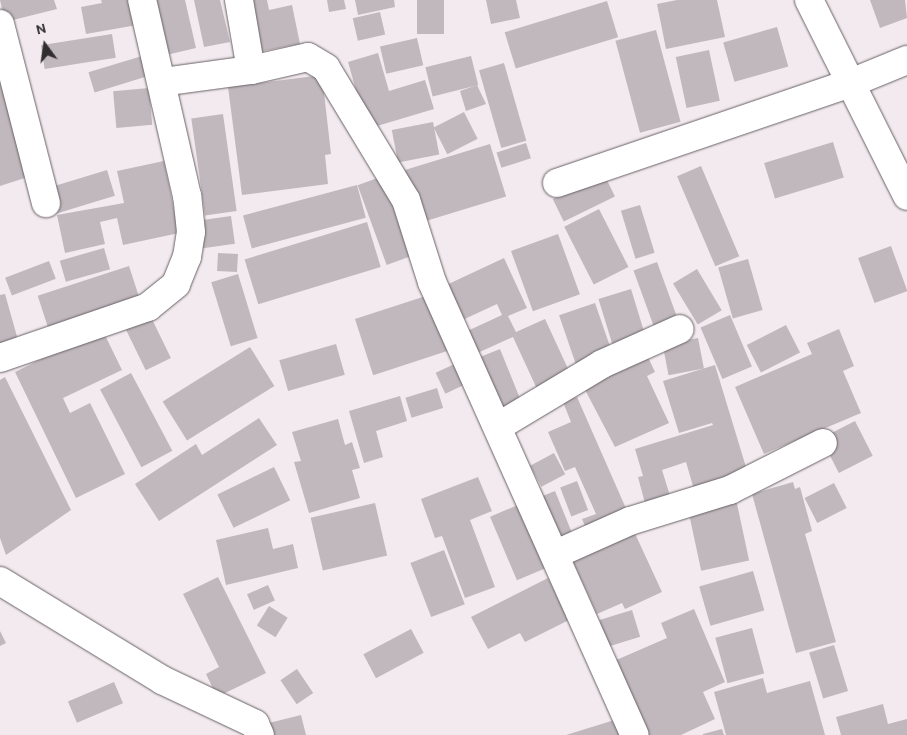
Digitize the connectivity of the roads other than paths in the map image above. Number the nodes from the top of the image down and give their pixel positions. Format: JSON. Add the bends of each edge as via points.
{"nodes":[{"id":1,"x":142,"y":0,"type":"edge"},
{"id":2,"x":239,"y":0,"type":"edge"},
{"id":3,"x":809,"y":0,"type":"edge"},
{"id":4,"x":0,"y":24,"type":"edge"},
{"id":5,"x":907,"y":60,"type":"edge"},
{"id":6,"x":251,"y":70,"type":"junction"},
{"id":7,"x":162,"y":82,"type":"junction"},
{"id":8,"x":852,"y":83,"type":"junction"},
{"id":9,"x":557,"y":183,"type":"dead end"},
{"id":10,"x":907,"y":196,"type":"edge"},
{"id":11,"x":46,"y":203,"type":"dead end"},
{"id":12,"x":680,"y":329,"type":"dead end"},
{"id":13,"x":0,"y":358,"type":"edge"},
{"id":14,"x":499,"y":426,"type":"junction"},
{"id":15,"x":823,"y":443,"type":"dead end"},
{"id":16,"x":556,"y":554,"type":"junction"},
{"id":17,"x":0,"y":581,"type":"edge"},
{"id":18,"x":260,"y":735,"type":"edge"},
{"id":19,"x":635,"y":735,"type":"edge"}],
"edges":[{"from":1,"to":7,"type":"street"},
{"from":2,"to":6,"type":"street"},
{"from":3,"to":8,"type":"street"},
{"from":4,"to":11,"type":"street"},
{"from":5,"to":8,"type":"street"},
{"from":6,"to":7,"type":"street"},
{"from":6,"to":14,"type":"street","via":[[308,57],[326,68],[406,200],[432,282]]},
{"from":7,"to":13,"type":"street","via":[[187,196],[191,232],[187,256],[176,284],[148,307]]},
{"from":8,"to":9,"type":"street"},
{"from":8,"to":10,"type":"street"},
{"from":12,"to":14,"type":"street","via":[[602,364]]},
{"from":14,"to":16,"type":"street"},
{"from":15,"to":16,"type":"street","via":[[730,490],[630,521]]},
{"from":16,"to":19,"type":"street"},
{"from":17,"to":18,"type":"street","via":[[162,680],[255,724]]}]}
